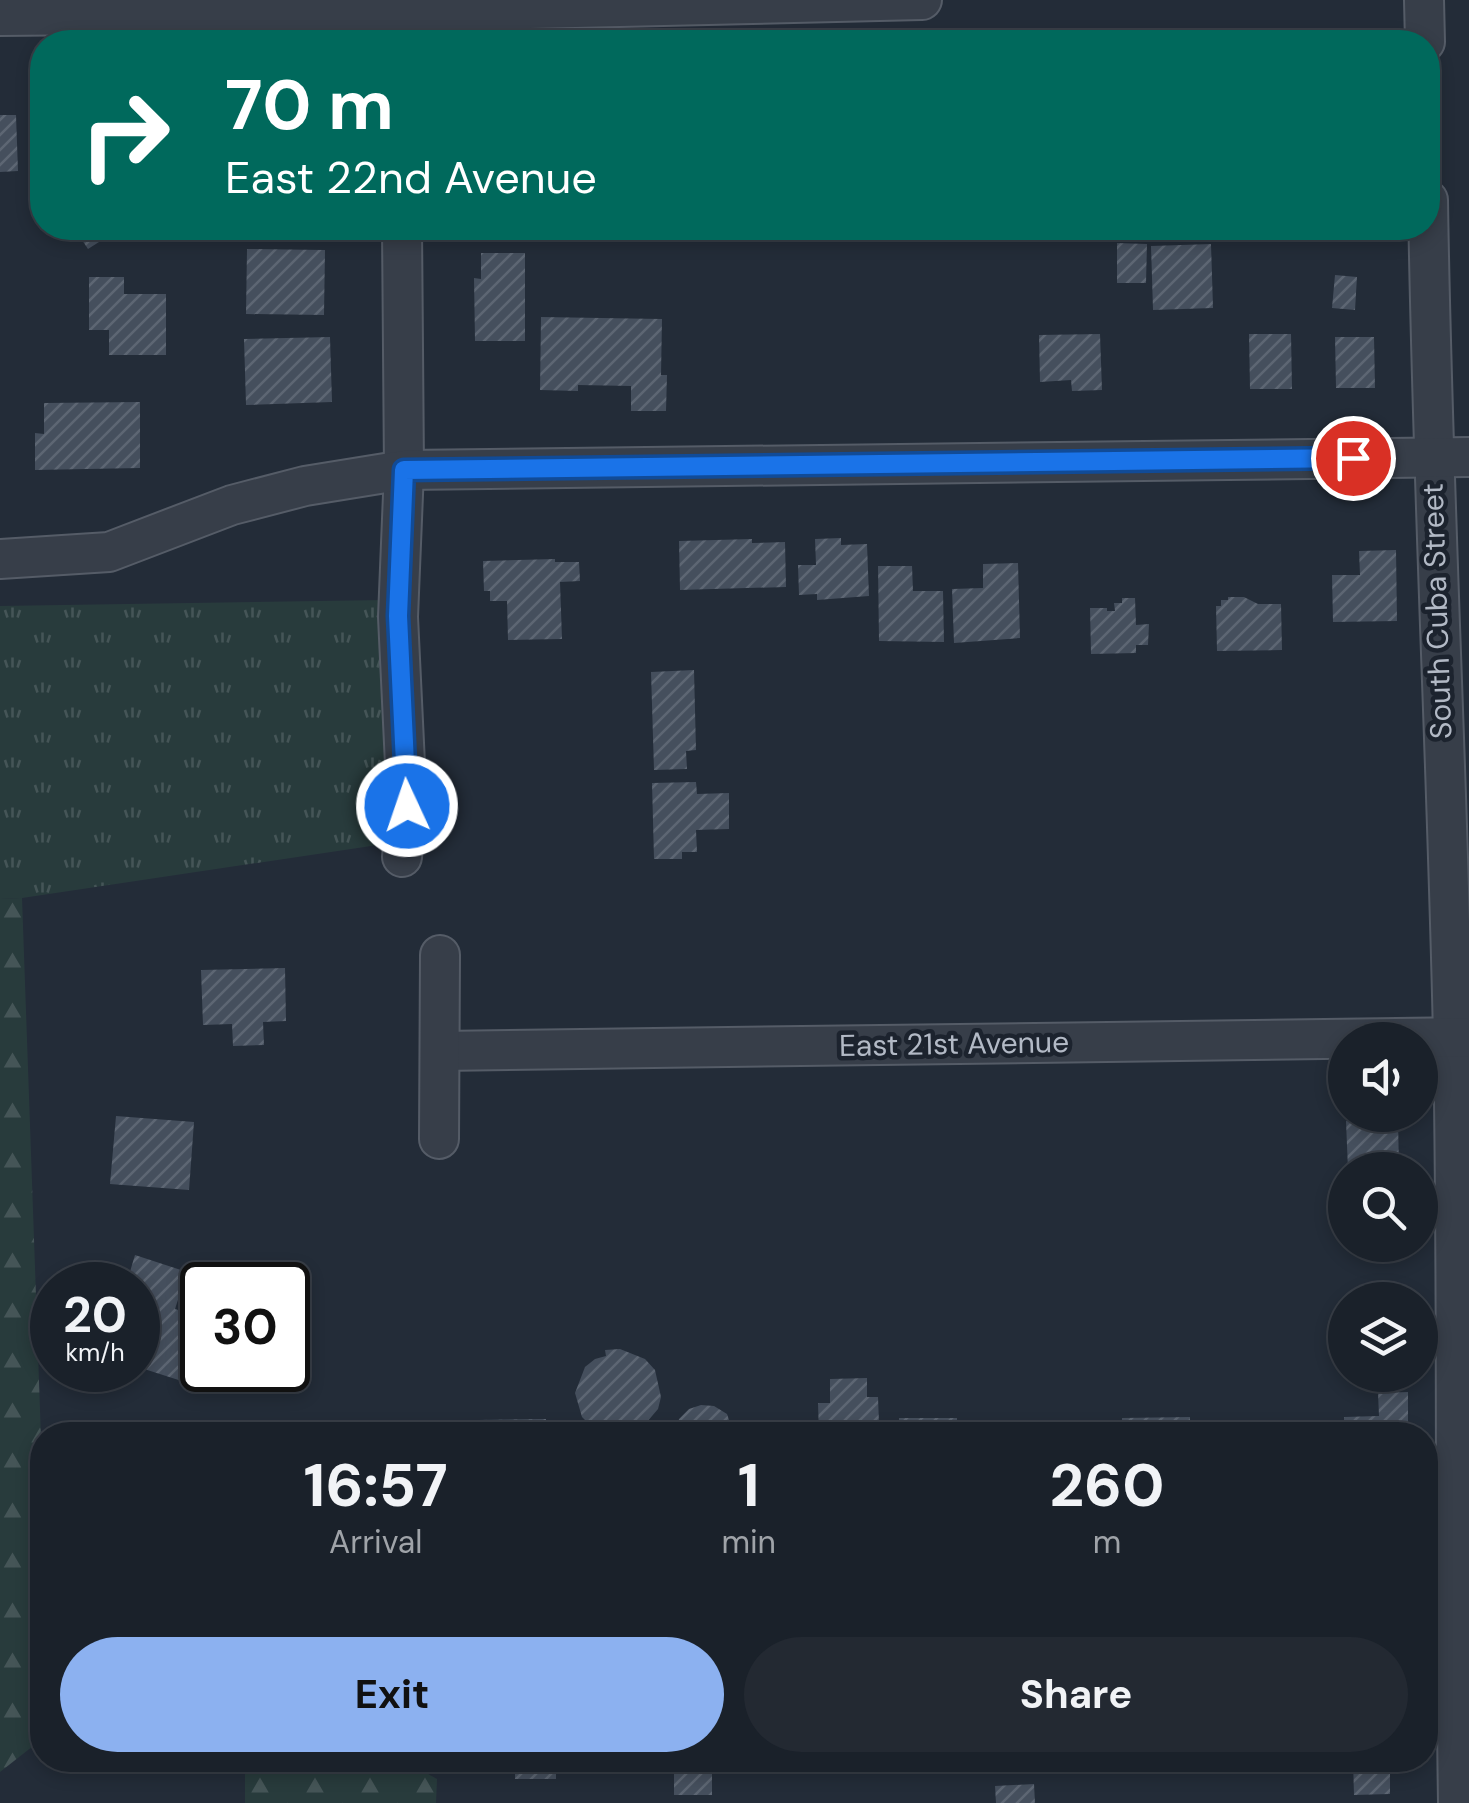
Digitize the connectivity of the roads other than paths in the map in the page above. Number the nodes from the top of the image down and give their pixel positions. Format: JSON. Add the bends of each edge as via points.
{"nodes":[{"id":1,"x":922,"y":0,"type":"edge"},
{"id":2,"x":1424,"y":0,"type":"edge"},
{"id":3,"x":249,"y":7,"type":"edge"},
{"id":4,"x":0,"y":16,"type":"edge"},
{"id":5,"x":400,"y":18,"type":"edge"},
{"id":6,"x":1425,"y":30,"type":"edge"},
{"id":7,"x":402,"y":240,"type":"edge"},
{"id":8,"x":1431,"y":240,"type":"edge"},
{"id":9,"x":1450,"y":457,"type":"edge"},
{"id":10,"x":404,"y":470,"type":"junction"},
{"id":11,"x":0,"y":559,"type":"edge"},
{"id":12,"x":402,"y":858,"type":"dead end"},
{"id":13,"x":440,"y":955,"type":"dead end"},
{"id":14,"x":1461,"y":1038,"type":"edge"},
{"id":15,"x":440,"y":1052,"type":"junction"},
{"id":16,"x":440,"y":1139,"type":"dead end"},
{"id":17,"x":1449,"y":1542,"type":"edge"},
{"id":18,"x":1458,"y":1803,"type":"edge"}],
"edges":[{"from":1,"to":5,"type":"street"},
{"from":2,"to":6,"type":"street"},
{"from":3,"to":4,"type":"street"},
{"from":3,"to":5,"type":"street"},
{"from":7,"to":10,"type":"street"},
{"from":8,"to":9,"type":"street","name":"South Cuba Street"},
{"from":9,"to":10,"type":"street"},
{"from":9,"to":14,"type":"street","name":"South Cuba Street"},
{"from":10,"to":11,"type":"street","via":[[232,505],[109,552]]},
{"from":10,"to":12,"type":"street","via":[[398,616],[407,806]]},
{"from":13,"to":15,"type":"street"},
{"from":14,"to":15,"type":"street","name":"East 21st Avenue"},
{"from":14,"to":17,"type":"street","name":"South Cuba Street"},
{"from":15,"to":16,"type":"street"},
{"from":17,"to":18,"type":"street","name":"South Cuba Street"}]}
